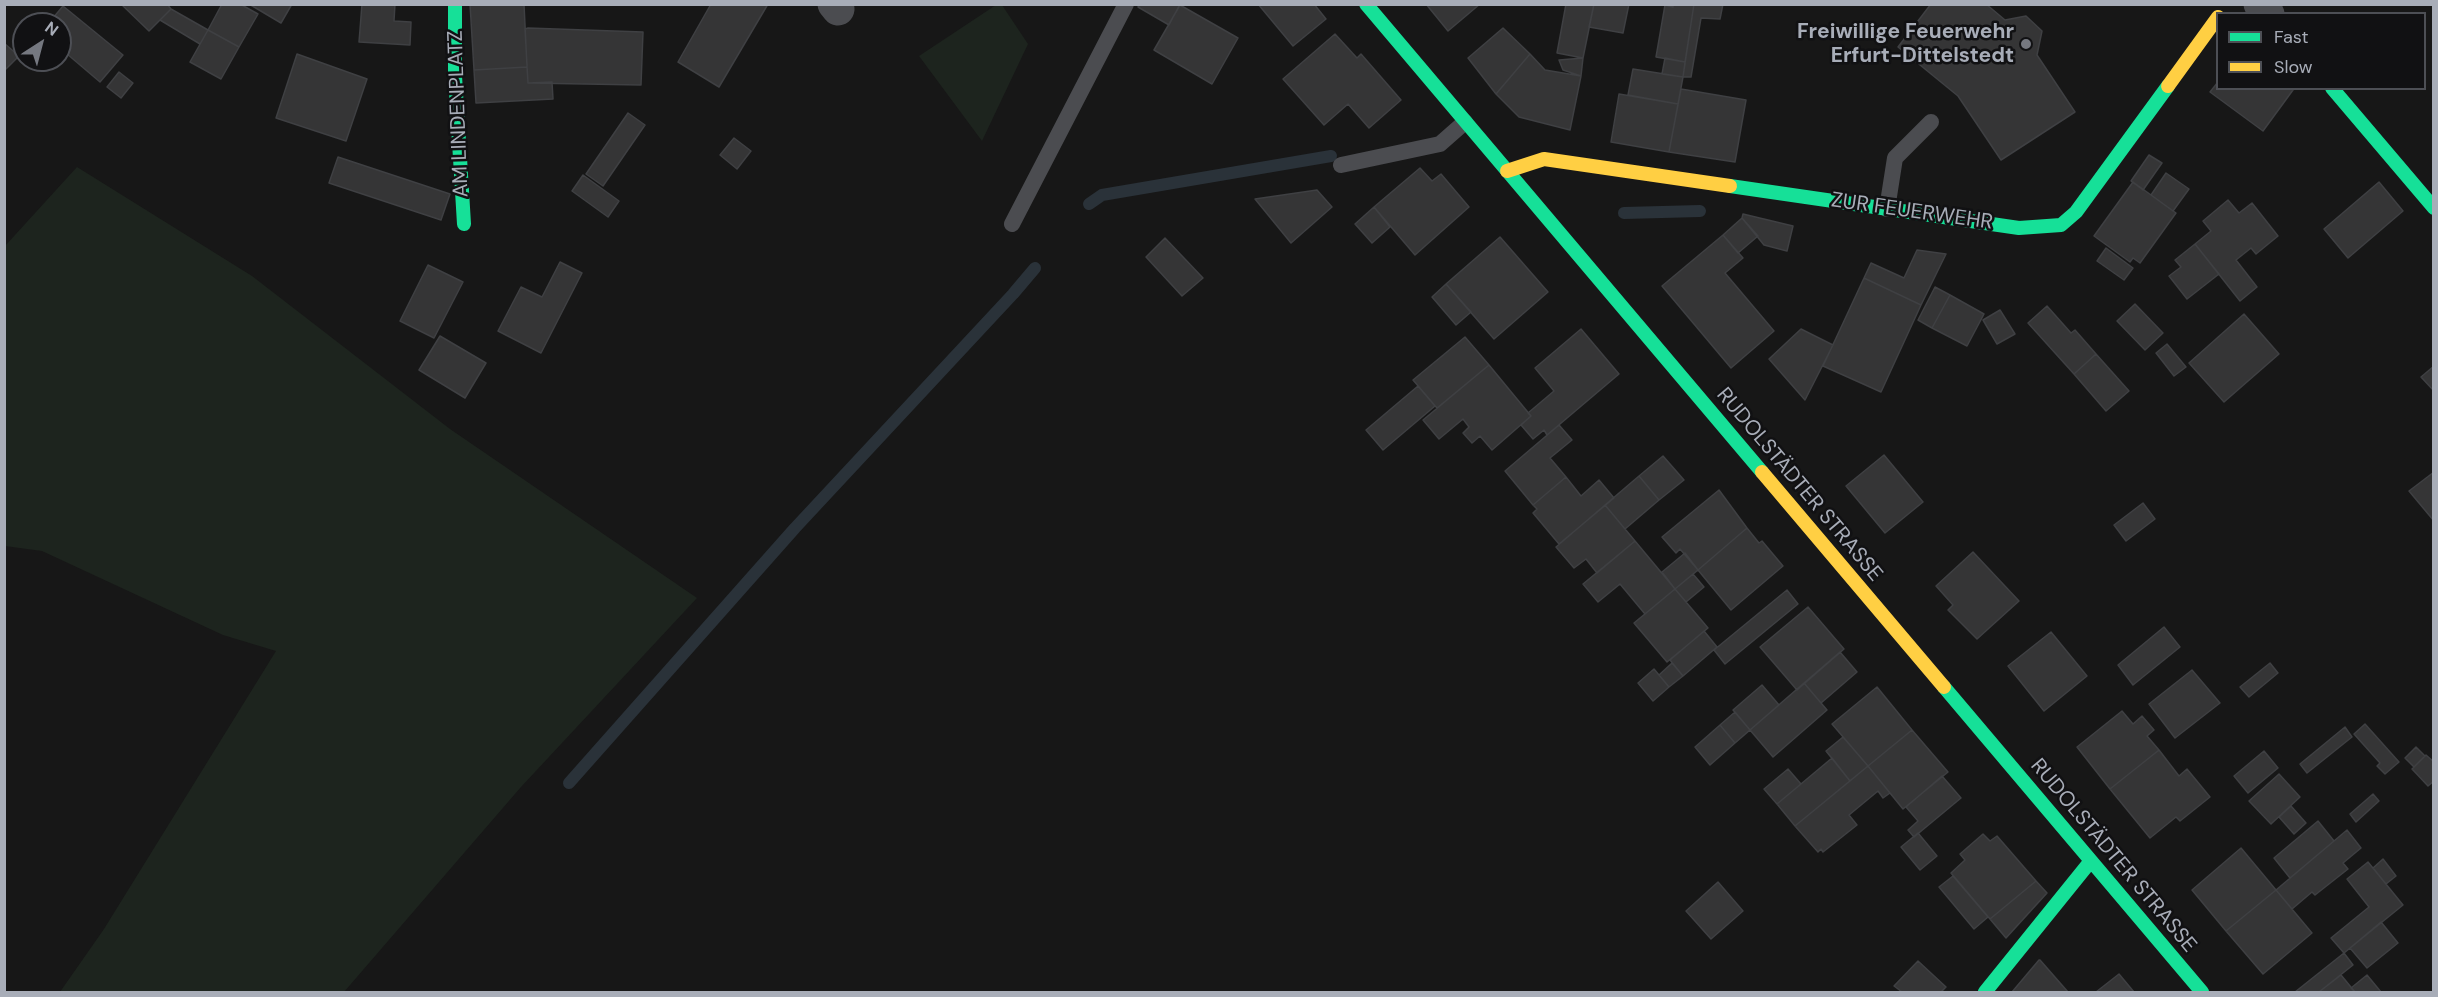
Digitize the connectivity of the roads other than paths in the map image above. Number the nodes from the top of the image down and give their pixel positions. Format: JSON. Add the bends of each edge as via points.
{"nodes":[{"id":1,"x":455,"y":4,"type":"edge"},
{"id":2,"x":1126,"y":4,"type":"edge"},
{"id":3,"x":1366,"y":4,"type":"edge"},
{"id":4,"x":2216,"y":18,"type":"edge"},
{"id":5,"x":2334,"y":90,"type":"edge"},
{"id":6,"x":1465,"y":122,"type":"junction"},
{"id":7,"x":1931,"y":122,"type":"dead end"},
{"id":8,"x":1341,"y":165,"type":"dead end"},
{"id":9,"x":1507,"y":171,"type":"junction"},
{"id":10,"x":2433,"y":208,"type":"edge"},
{"id":11,"x":1887,"y":209,"type":"junction"},
{"id":12,"x":464,"y":224,"type":"dead end"},
{"id":13,"x":1012,"y":224,"type":"dead end"},
{"id":14,"x":2090,"y":862,"type":"junction"},
{"id":15,"x":1985,"y":993,"type":"edge"},
{"id":16,"x":2202,"y":993,"type":"edge"}],
"edges":[{"from":1,"to":12,"type":"street","name":"AM LINDENPLATZ"},
{"from":2,"to":13,"type":"lane"},
{"from":3,"to":6,"type":"street","name":"RUDOLSTÄDTER STRASSE"},
{"from":4,"to":11,"type":"street","name":"ZUR FEUERWEHR","via":[[2076,212],[2061,225],[2019,228]]},
{"from":5,"to":10,"type":"street"},
{"from":6,"to":8,"type":"lane","via":[[1440,144]]},
{"from":6,"to":9,"type":"street","name":"RUDOLSTÄDTER STRASSE"},
{"from":7,"to":11,"type":"lane","via":[[1895,158]]},
{"from":9,"to":11,"type":"street","name":"ZUR FEUERWEHR","via":[[1544,159]]},
{"from":9,"to":14,"type":"street","name":"RUDOLSTÄDTER STRASSE"},
{"from":14,"to":15,"type":"street"},
{"from":14,"to":16,"type":"street","name":"RUDOLSTÄDTER STRASSE"}]}
